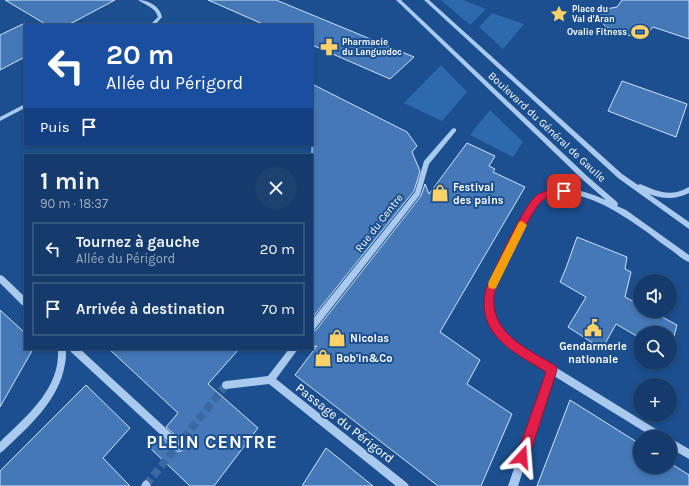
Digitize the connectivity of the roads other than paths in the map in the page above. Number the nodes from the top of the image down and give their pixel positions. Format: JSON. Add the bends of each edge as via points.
{"nodes":[{"id":1,"x":140,"y":0,"type":"edge"},
{"id":2,"x":398,"y":0,"type":"edge"},
{"id":3,"x":426,"y":0,"type":"edge"},
{"id":4,"x":153,"y":24,"type":"edge"},
{"id":5,"x":24,"y":107,"type":"edge"},
{"id":6,"x":0,"y":119,"type":"edge"},
{"id":7,"x":454,"y":130,"type":"dead end"},
{"id":8,"x":620,"y":176,"type":"junction"},
{"id":9,"x":689,"y":190,"type":"edge"},
{"id":10,"x":627,"y":215,"type":"junction"},
{"id":11,"x":689,"y":226,"type":"edge"},
{"id":12,"x":689,"y":259,"type":"edge"},
{"id":13,"x":0,"y":278,"type":"edge"},
{"id":14,"x":24,"y":301,"type":"edge"},
{"id":15,"x":313,"y":325,"type":"edge"},
{"id":16,"x":62,"y":350,"type":"edge"},
{"id":17,"x":75,"y":350,"type":"edge"},
{"id":18,"x":293,"y":350,"type":"edge"},
{"id":19,"x":552,"y":370,"type":"junction"},
{"id":20,"x":270,"y":380,"type":"junction"},
{"id":21,"x":226,"y":385,"type":"tunnel mouth"},
{"id":22,"x":650,"y":430,"type":"edge"},
{"id":23,"x":179,"y":446,"type":"dead end"},
{"id":24,"x":677,"y":447,"type":"edge"},
{"id":25,"x":0,"y":448,"type":"edge"},
{"id":26,"x":689,"y":454,"type":"edge"},
{"id":27,"x":404,"y":486,"type":"edge"},
{"id":28,"x":513,"y":486,"type":"edge"}],
"edges":[{"from":1,"to":4,"type":"street","via":[[154,6],[159,12],[160,17]]},
{"from":2,"to":10,"type":"street","name":"Boulevard du Général de Gaulle"},
{"from":3,"to":8,"type":"street","name":"Boulevard du Général de Gaulle"},
{"from":5,"to":6,"type":"street"},
{"from":7,"to":15,"type":"street","name":"Rue du Centre","via":[[426,163],[418,193]]},
{"from":8,"to":9,"type":"street","via":[[662,196],[672,196]]},
{"from":8,"to":11,"type":"street","name":"Boulevard du Général de Gaulle"},
{"from":10,"to":12,"type":"street","name":"Boulevard du Général de Gaulle"},
{"from":10,"to":19,"type":"street","via":[[606,202],[573,192],[556,192],[540,198],[534,204],[514,240],[491,289],[491,316],[500,335],[510,344]]},
{"from":13,"to":14,"type":"street"},
{"from":16,"to":25,"type":"street","via":[[60,368],[43,404]]},
{"from":17,"to":23,"type":"street"},
{"from":18,"to":20,"type":"street"},
{"from":19,"to":22,"type":"street"},
{"from":19,"to":28,"type":"street"},
{"from":20,"to":21,"type":"street"},
{"from":20,"to":27,"type":"street","name":"Passage du Périgord"},
{"from":24,"to":26,"type":"street"}]}
